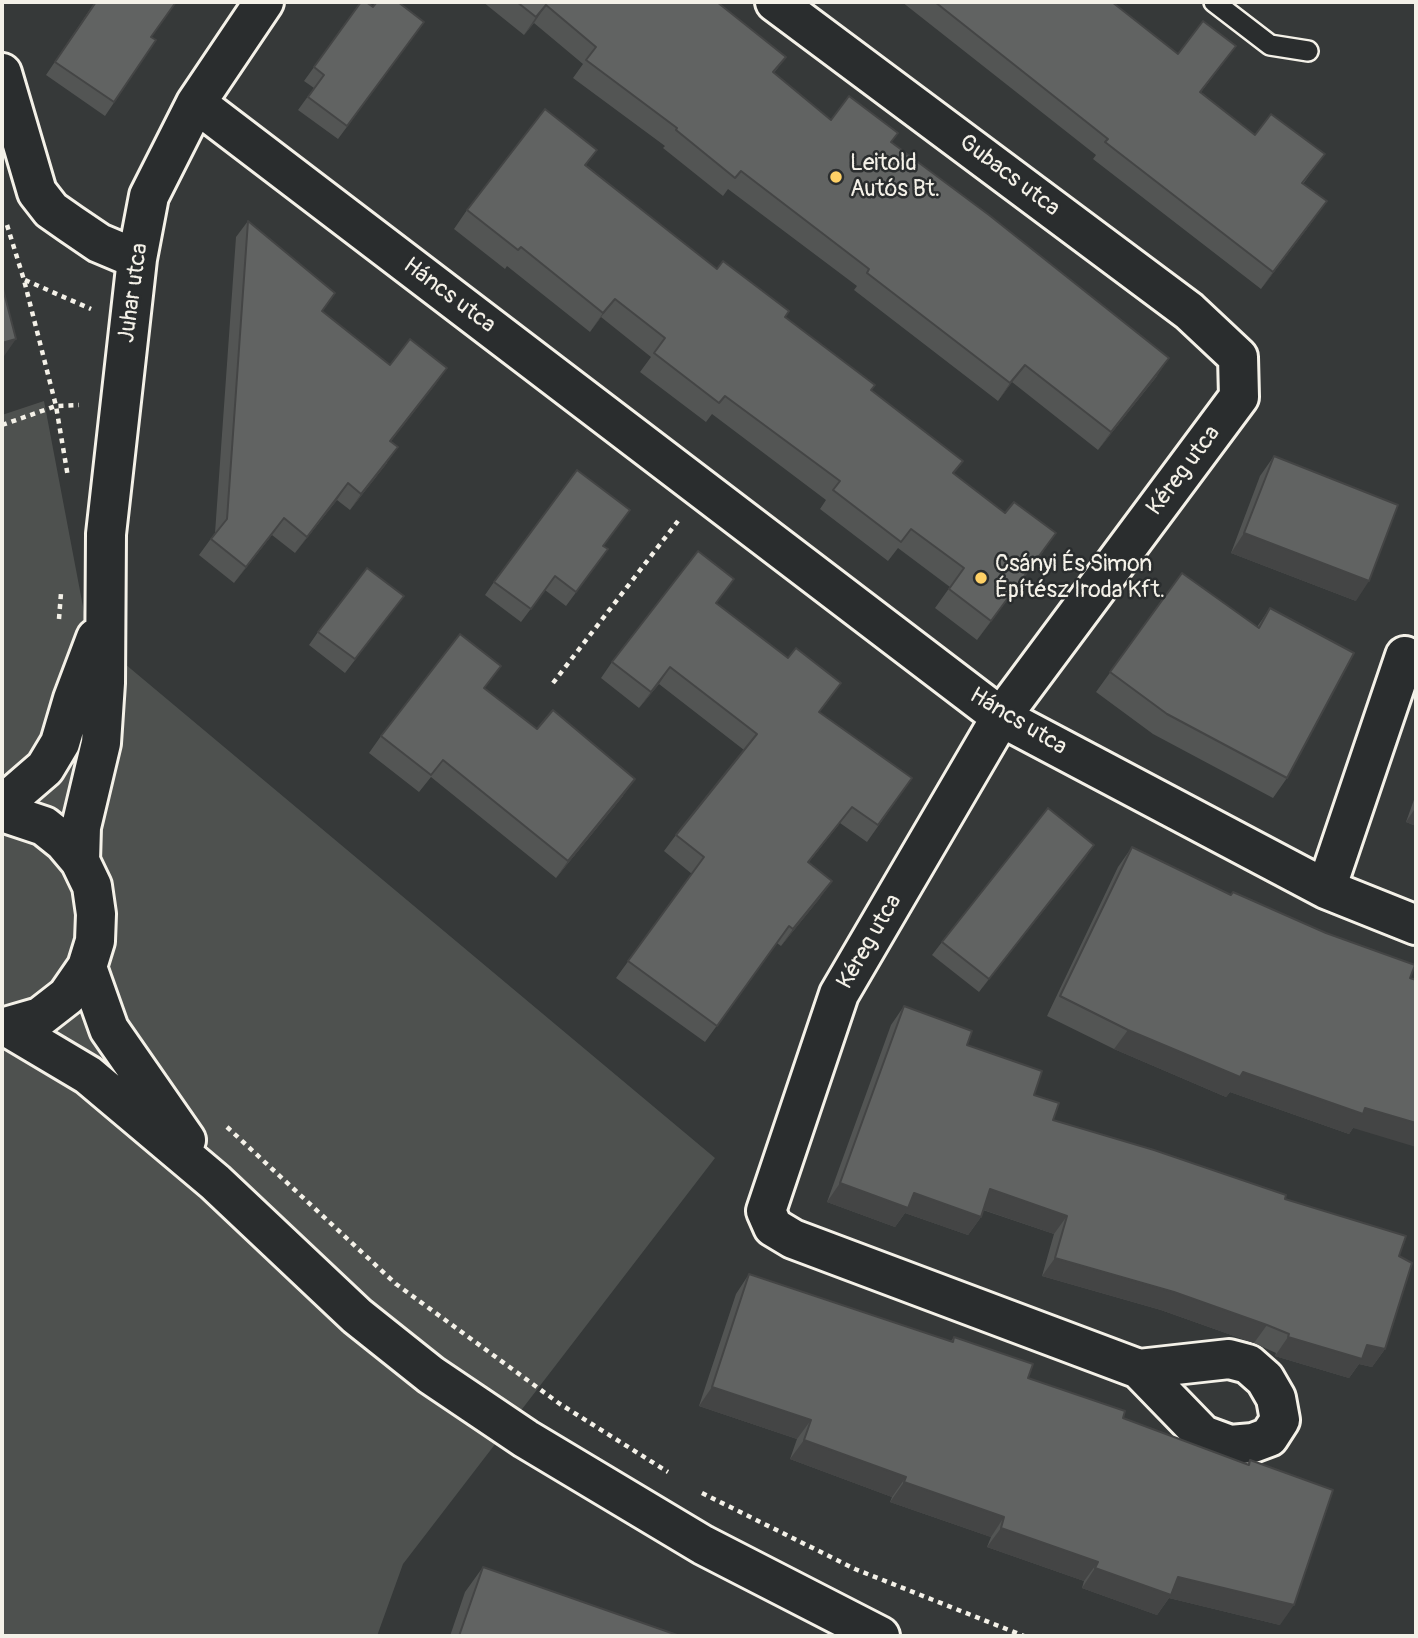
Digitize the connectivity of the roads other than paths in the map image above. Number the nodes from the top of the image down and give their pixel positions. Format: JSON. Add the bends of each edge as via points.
{"nodes":[{"id":1,"x":264,"y":2,"type":"edge"},
{"id":2,"x":775,"y":2,"type":"edge"},
{"id":3,"x":1214,"y":2,"type":"edge"},
{"id":4,"x":1308,"y":51,"type":"dead end"},
{"id":5,"x":2,"y":73,"type":"edge"},
{"id":6,"x":196,"y":103,"type":"junction"},
{"id":7,"x":136,"y":259,"type":"junction"},
{"id":8,"x":1238,"y":357,"type":"joint"},
{"id":9,"x":104,"y":616,"type":"junction"},
{"id":10,"x":1405,"y":656,"type":"dead end"},
{"id":11,"x":1001,"y":718,"type":"junction"},
{"id":12,"x":2,"y":805,"type":"edge"},
{"id":13,"x":2,"y":812,"type":"edge"},
{"id":14,"x":80,"y":861,"type":"junction"},
{"id":15,"x":1326,"y":889,"type":"junction"},
{"id":16,"x":1416,"y":925,"type":"edge"},
{"id":17,"x":86,"y":967,"type":"junction"},
{"id":18,"x":5,"y":1028,"type":"edge"},
{"id":19,"x":215,"y":1182,"type":"junction"},
{"id":20,"x":1139,"y":1369,"type":"dead end"},
{"id":21,"x":880,"y":1636,"type":"edge"}],
"edges":[{"from":1,"to":6,"type":"street","name":"Juhar utca"},
{"from":2,"to":8,"type":"street","name":"Gubacs utca","via":[[1189,311]]},
{"from":3,"to":4,"type":"lane","via":[[1269,45]]},
{"from":5,"to":7,"type":"street","via":[[37,192],[51,210],[99,243]]},
{"from":6,"to":7,"type":"street","name":"Juhar utca","via":[[149,196]]},
{"from":6,"to":11,"type":"street","name":"Háncs utca"},
{"from":7,"to":9,"type":"street","name":"Juhar utca","via":[[106,534]]},
{"from":8,"to":11,"type":"street","name":"Kéreg utca","via":[[1240,397]]},
{"from":9,"to":12,"type":"street","name":"Juhar utca","via":[[60,743],[45,768]]},
{"from":9,"to":14,"type":"street","name":"Juhar utca","via":[[101,743],[81,827]]},
{"from":10,"to":15,"type":"street"},
{"from":11,"to":15,"type":"street","name":"Háncs utca"},
{"from":11,"to":20,"type":"street","name":"Kéreg utca","via":[[839,994],[766,1211],[773,1227],[793,1239]]},
{"from":13,"to":14,"type":"street","via":[[44,826]]},
{"from":14,"to":17,"type":"street","via":[[92,886],[96,914],[95,941]]},
{"from":15,"to":16,"type":"street","name":"Háncs utca"},
{"from":17,"to":18,"type":"street","via":[[67,996],[40,1017]]},
{"from":17,"to":19,"type":"street","via":[[109,1029]]},
{"from":18,"to":19,"type":"street","via":[[88,1075]]},
{"from":19,"to":21,"type":"street","via":[[357,1316],[442,1382],[526,1439],[703,1545]]}]}
